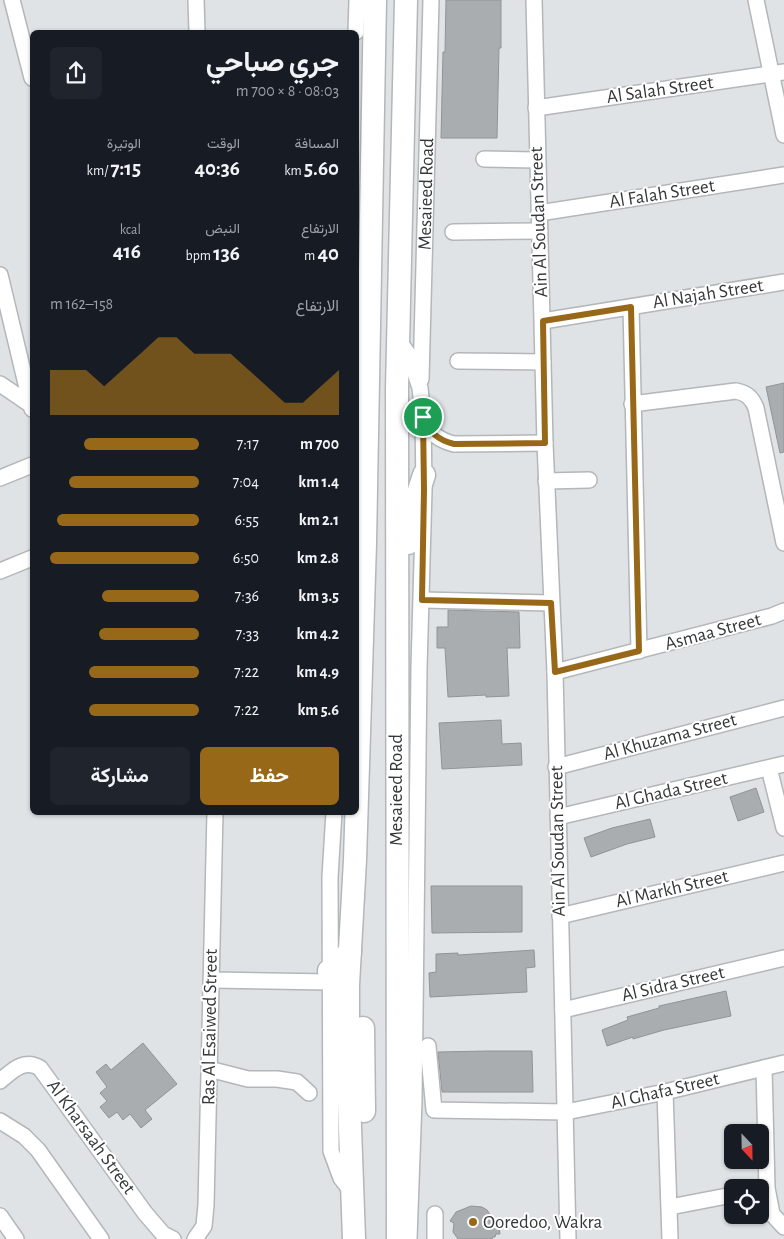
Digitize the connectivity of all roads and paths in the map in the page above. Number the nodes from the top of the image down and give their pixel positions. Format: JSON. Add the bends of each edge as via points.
{"nodes":[{"id":1,"x":12,"y":0,"type":"edge"},
{"id":2,"x":196,"y":0,"type":"edge"},
{"id":3,"x":357,"y":0,"type":"edge"},
{"id":4,"x":375,"y":0,"type":"edge"},
{"id":5,"x":406,"y":0,"type":"edge"},
{"id":6,"x":431,"y":0,"type":"edge"},
{"id":7,"x":537,"y":0,"type":"edge"},
{"id":8,"x":756,"y":0,"type":"edge"},
{"id":9,"x":197,"y":30,"type":"edge"},
{"id":10,"x":356,"y":30,"type":"edge"},
{"id":11,"x":30,"y":70,"type":"edge"},
{"id":12,"x":778,"y":73,"type":"edge"},
{"id":13,"x":536,"y":108,"type":"junction"},
{"id":14,"x":784,"y":135,"type":"edge"},
{"id":15,"x":484,"y":159,"type":"dead end"},
{"id":16,"x":537,"y":160,"type":"junction"},
{"id":17,"x":784,"y":175,"type":"edge"},
{"id":18,"x":539,"y":213,"type":"junction"},
{"id":19,"x":540,"y":231,"type":"junction"},
{"id":20,"x":453,"y":232,"type":"dead end"},
{"id":21,"x":0,"y":275,"type":"edge"},
{"id":22,"x":784,"y":282,"type":"edge"},
{"id":23,"x":631,"y":307,"type":"junction"},
{"id":24,"x":543,"y":321,"type":"junction"},
{"id":25,"x":368,"y":322,"type":"junction"},
{"id":26,"x":359,"y":336,"type":"edge"},
{"id":27,"x":398,"y":340,"type":"junction"},
{"id":28,"x":458,"y":361,"type":"dead end"},
{"id":29,"x":543,"y":362,"type":"junction"},
{"id":30,"x":0,"y":384,"type":"edge"},
{"id":31,"x":420,"y":388,"type":"junction"},
{"id":32,"x":30,"y":399,"type":"edge"},
{"id":33,"x":632,"y":404,"type":"junction"},
{"id":34,"x":30,"y":406,"type":"edge"},
{"id":35,"x":423,"y":417,"type":"junction"},
{"id":36,"x":545,"y":443,"type":"junction"},
{"id":37,"x":454,"y":444,"type":"junction"},
{"id":38,"x":30,"y":466,"type":"edge"},
{"id":39,"x":423,"y":468,"type":"junction"},
{"id":40,"x":0,"y":478,"type":"edge"},
{"id":41,"x":589,"y":482,"type":"dead end"},
{"id":42,"x":546,"y":484,"type":"junction"},
{"id":43,"x":361,"y":534,"type":"edge"},
{"id":44,"x":784,"y":544,"type":"edge"},
{"id":45,"x":30,"y":559,"type":"edge"},
{"id":46,"x":0,"y":571,"type":"edge"},
{"id":47,"x":422,"y":600,"type":"junction"},
{"id":48,"x":551,"y":603,"type":"junction"},
{"id":49,"x":784,"y":611,"type":"edge"},
{"id":50,"x":359,"y":643,"type":"edge"},
{"id":51,"x":396,"y":651,"type":"junction"},
{"id":52,"x":639,"y":651,"type":"junction"},
{"id":53,"x":555,"y":672,"type":"junction"},
{"id":54,"x":784,"y":708,"type":"edge"},
{"id":55,"x":784,"y":764,"type":"edge"},
{"id":56,"x":556,"y":767,"type":"junction"},
{"id":57,"x":768,"y":768,"type":"junction"},
{"id":58,"x":215,"y":815,"type":"edge"},
{"id":59,"x":334,"y":815,"type":"edge"},
{"id":60,"x":356,"y":815,"type":"edge"},
{"id":61,"x":558,"y":818,"type":"junction"},
{"id":62,"x":784,"y":828,"type":"edge"},
{"id":63,"x":355,"y":860,"type":"junction"},
{"id":64,"x":784,"y":862,"type":"edge"},
{"id":65,"x":560,"y":916,"type":"junction"},
{"id":66,"x":350,"y":952,"type":"junction"},
{"id":67,"x":784,"y":958,"type":"edge"},
{"id":68,"x":329,"y":976,"type":"junction"},
{"id":69,"x":212,"y":980,"type":"junction"},
{"id":70,"x":563,"y":1010,"type":"junction"},
{"id":71,"x":428,"y":1046,"type":"dead end"},
{"id":72,"x":784,"y":1063,"type":"edge"},
{"id":73,"x":764,"y":1068,"type":"junction"},
{"id":74,"x":209,"y":1069,"type":"junction"},
{"id":75,"x":0,"y":1081,"type":"edge"},
{"id":76,"x":666,"y":1092,"type":"junction"},
{"id":77,"x":309,"y":1093,"type":"dead end"},
{"id":78,"x":566,"y":1112,"type":"junction"},
{"id":79,"x":0,"y":1121,"type":"edge"},
{"id":80,"x":764,"y":1179,"type":"edge"},
{"id":81,"x":353,"y":1193,"type":"junction"},
{"id":82,"x":724,"y":1197,"type":"edge"},
{"id":83,"x":769,"y":1205,"type":"edge"},
{"id":84,"x":670,"y":1207,"type":"junction"},
{"id":85,"x":436,"y":1214,"type":"dead end"},
{"id":86,"x":0,"y":1216,"type":"edge"},
{"id":87,"x":784,"y":1227,"type":"edge"},
{"id":88,"x":16,"y":1239,"type":"edge"},
{"id":89,"x":101,"y":1239,"type":"edge"},
{"id":90,"x":173,"y":1239,"type":"edge"},
{"id":91,"x":195,"y":1239,"type":"edge"},
{"id":92,"x":354,"y":1239,"type":"edge"},
{"id":93,"x":368,"y":1239,"type":"edge"},
{"id":94,"x":398,"y":1239,"type":"edge"},
{"id":95,"x":408,"y":1239,"type":"edge"},
{"id":96,"x":434,"y":1239,"type":"edge"},
{"id":97,"x":568,"y":1239,"type":"edge"},
{"id":98,"x":670,"y":1239,"type":"edge"}],
"edges":[{"from":1,"to":11,"type":"street"},
{"from":2,"to":9,"type":"street"},
{"from":3,"to":10,"type":"street"},
{"from":4,"to":25,"type":"highway","name":"Mesaieed Road"},
{"from":5,"to":27,"type":"highway","name":"Mesaieed Road"},
{"from":6,"to":31,"type":"street","name":"Mesaieed Road"},
{"from":7,"to":13,"type":"street","name":"Ain Al Soudan Street"},
{"from":8,"to":12,"type":"street"},
{"from":12,"to":13,"type":"street","name":"Al Salah Street"},
{"from":12,"to":14,"type":"street"},
{"from":13,"to":16,"type":"street","name":"Ain Al Soudan Street"},
{"from":15,"to":16,"type":"street"},
{"from":16,"to":18,"type":"street","name":"Ain Al Soudan Street"},
{"from":17,"to":18,"type":"street","name":"Al Falah Street"},
{"from":18,"to":19,"type":"street","name":"Ain Al Soudan Street"},
{"from":19,"to":20,"type":"street"},
{"from":19,"to":24,"type":"street","name":"Ain Al Soudan Street"},
{"from":21,"to":32,"type":"street"},
{"from":22,"to":23,"type":"street","name":"Al Najah Street"},
{"from":23,"to":24,"type":"street","name":"Al Najah Street"},
{"from":23,"to":33,"type":"street"},
{"from":24,"to":29,"type":"street","name":"Ain Al Soudan Street"},
{"from":25,"to":26,"type":"street"},
{"from":25,"to":43,"type":"highway","name":"Mesaieed Road"},
{"from":27,"to":31,"type":"street","name":"Mesaieed Road","via":[[409,355]]},
{"from":27,"to":51,"type":"highway","name":"Mesaieed Road"},
{"from":28,"to":29,"type":"street"},
{"from":29,"to":36,"type":"street","name":"Ain Al Soudan Street"},
{"from":30,"to":34,"type":"street"},
{"from":31,"to":35,"type":"street","name":"Mesaieed Road"},
{"from":33,"to":44,"type":"street","via":[[736,391],[749,396],[756,408]]},
{"from":33,"to":52,"type":"street"},
{"from":35,"to":37,"type":"street","via":[[434,436]]},
{"from":35,"to":39,"type":"street","name":"Mesaieed Road"},
{"from":36,"to":37,"type":"street"},
{"from":36,"to":42,"type":"street","name":"Ain Al Soudan Street"},
{"from":37,"to":39,"type":"street","via":[[437,450]]},
{"from":38,"to":40,"type":"street"},
{"from":39,"to":47,"type":"street","name":"Mesaieed Road"},
{"from":39,"to":51,"type":"highway","via":[[410,523]]},
{"from":41,"to":42,"type":"street"},
{"from":42,"to":48,"type":"street","name":"Ain Al Soudan Street"},
{"from":43,"to":50,"type":"highway","name":"Mesaieed Road"},
{"from":45,"to":46,"type":"street"},
{"from":47,"to":48,"type":"street"},
{"from":47,"to":95,"type":"street","name":"Mesaieed Road","via":[[414,1100]]},
{"from":48,"to":53,"type":"street","name":"Ain Al Soudan Street"},
{"from":49,"to":52,"type":"street","name":"Asmaa Street"},
{"from":51,"to":94,"type":"highway","name":"Mesaieed Road"},
{"from":52,"to":53,"type":"street","name":"Asmaa Street"},
{"from":53,"to":56,"type":"street","name":"Ain Al Soudan Street"},
{"from":54,"to":56,"type":"street","name":"Al Khuzama Street"},
{"from":55,"to":57,"type":"street","name":"Al Ghada Street"},
{"from":56,"to":61,"type":"street","name":"Ain Al Soudan Street"},
{"from":57,"to":61,"type":"street","name":"Al Ghada Street"},
{"from":57,"to":62,"type":"street"},
{"from":58,"to":69,"type":"street","name":"Ras Al Esaiwed Street"},
{"from":59,"to":68,"type":"street"},
{"from":60,"to":63,"type":"highway","name":"Mesaieed Road"},
{"from":61,"to":65,"type":"street","name":"Ain Al Soudan Street"},
{"from":63,"to":66,"type":"highway","name":"Mesaieed Road"},
{"from":63,"to":93,"type":"highway","via":[[362,962]]},
{"from":64,"to":65,"type":"street","name":"Al Markh Street"},
{"from":65,"to":70,"type":"street","name":"Ain Al Soudan Street"},
{"from":66,"to":68,"type":"highway"},
{"from":66,"to":81,"type":"highway","name":"Mesaieed Road","via":[[348,1072]]},
{"from":67,"to":70,"type":"street","name":"Al Sidra Street"},
{"from":68,"to":69,"type":"street"},
{"from":68,"to":81,"type":"street","via":[[331,1152],[341,1178]]},
{"from":69,"to":74,"type":"street","name":"Ras Al Esaiwed Street"},
{"from":70,"to":78,"type":"street","name":"Ain Al Soudan Street"},
{"from":71,"to":78,"type":"street","name":"Al Ghafa Street","via":[[434,1110]]},
{"from":72,"to":73,"type":"street","name":"Al Ghafa Street"},
{"from":73,"to":76,"type":"street","name":"Al Ghafa Street"},
{"from":73,"to":80,"type":"street"},
{"from":74,"to":77,"type":"street","via":[[248,1079],[297,1082]]},
{"from":74,"to":91,"type":"street","name":"Ras Al Esaiwed Street","via":[[204,1226]]},
{"from":75,"to":90,"type":"street","name":"Al Kharsaah Street","via":[[23,1064],[40,1068],[145,1213]]},
{"from":76,"to":78,"type":"street","name":"Al Ghafa Street"},
{"from":76,"to":84,"type":"street"},
{"from":78,"to":97,"type":"street","name":"Ain Al Soudan Street"},
{"from":79,"to":89,"type":"street","via":[[24,1136],[38,1150]]},
{"from":81,"to":92,"type":"highway","name":"Mesaieed Road"},
{"from":82,"to":84,"type":"street"},
{"from":83,"to":87,"type":"street","via":[[772,1214]]},
{"from":84,"to":98,"type":"street"},
{"from":85,"to":96,"type":"street"},
{"from":86,"to":88,"type":"street"}]}
